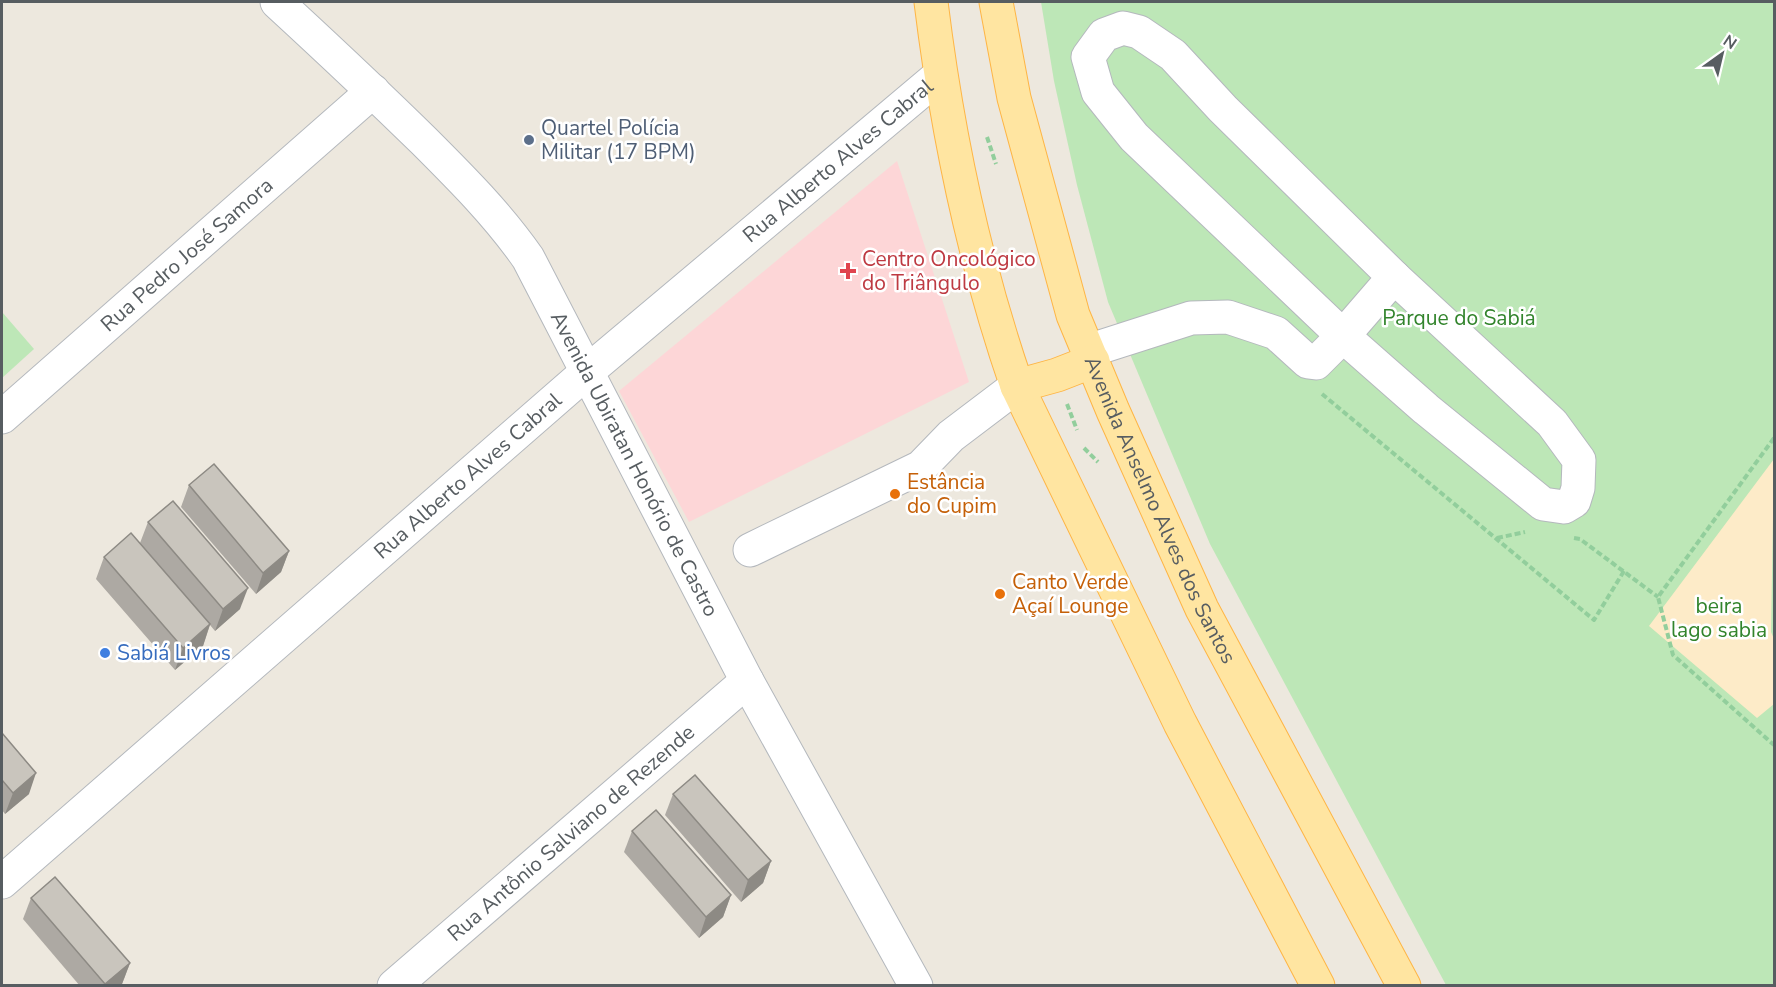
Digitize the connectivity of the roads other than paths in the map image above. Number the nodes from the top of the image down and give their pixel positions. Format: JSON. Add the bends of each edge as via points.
{"nodes":[{"id":1,"x":277,"y":2,"type":"edge"},
{"id":2,"x":931,"y":2,"type":"edge"},
{"id":3,"x":996,"y":2,"type":"edge"},
{"id":4,"x":940,"y":75,"type":"junction"},
{"id":5,"x":374,"y":91,"type":"junction"},
{"id":6,"x":1394,"y":277,"type":"junction"},
{"id":7,"x":1343,"y":336,"type":"junction"},
{"id":8,"x":1091,"y":356,"type":"junction"},
{"id":9,"x":588,"y":371,"type":"junction"},
{"id":10,"x":1017,"y":386,"type":"junction"},
{"id":11,"x":2,"y":417,"type":"edge"},
{"id":12,"x":750,"y":550,"type":"dead end"},
{"id":13,"x":747,"y":681,"type":"junction"},
{"id":14,"x":2,"y":882,"type":"edge"},
{"id":15,"x":394,"y":986,"type":"edge"},
{"id":16,"x":916,"y":986,"type":"edge"},
{"id":17,"x":1318,"y":986,"type":"edge"},
{"id":18,"x":1404,"y":986,"type":"edge"}],
"edges":[{"from":1,"to":5,"type":"street","name":"Avenida Ubiratan Honório de Castro"},
{"from":2,"to":4,"type":"main road"},
{"from":3,"to":8,"type":"main road","name":"Avenida Anselmo Alves dos Santos","via":[[1014,98],[1073,315]]},
{"from":4,"to":9,"type":"street","name":"Rua Alberto Alves Cabral"},
{"from":4,"to":10,"type":"main road","via":[[974,241],[999,336]]},
{"from":5,"to":9,"type":"street","name":"Avenida Ubiratan Honório de Castro","via":[[504,224],[528,258]]},
{"from":5,"to":11,"type":"street","name":"Rua Pedro José Samora"},
{"from":6,"to":7,"type":"street"},
{"from":6,"to":7,"type":"street","via":[[1552,423],[1579,460],[1574,501],[1564,507],[1543,504]]},
{"from":6,"to":7,"type":"street","via":[[1162,46],[1139,32],[1123,28],[1099,40],[1090,52],[1089,66],[1109,109]]},
{"from":7,"to":8,"type":"street","via":[[1316,363],[1308,362],[1276,333],[1228,317],[1191,318]]},
{"from":8,"to":10,"type":"main road","via":[[1057,375]]},
{"from":8,"to":18,"type":"main road","name":"Avenida Anselmo Alves dos Santos","via":[[1202,609]]},
{"from":9,"to":13,"type":"street","name":"Avenida Ubiratan Honório de Castro"},
{"from":9,"to":14,"type":"street","name":"Rua Alberto Alves Cabral"},
{"from":10,"to":12,"type":"street","via":[[951,436],[921,467]]},
{"from":10,"to":17,"type":"main road","via":[[1180,723]]},
{"from":13,"to":15,"type":"street","name":"Rua Antônio Salviano de Rezende"},
{"from":13,"to":16,"type":"street","name":"Avenida Ubiratan Honório de Castro"}]}
